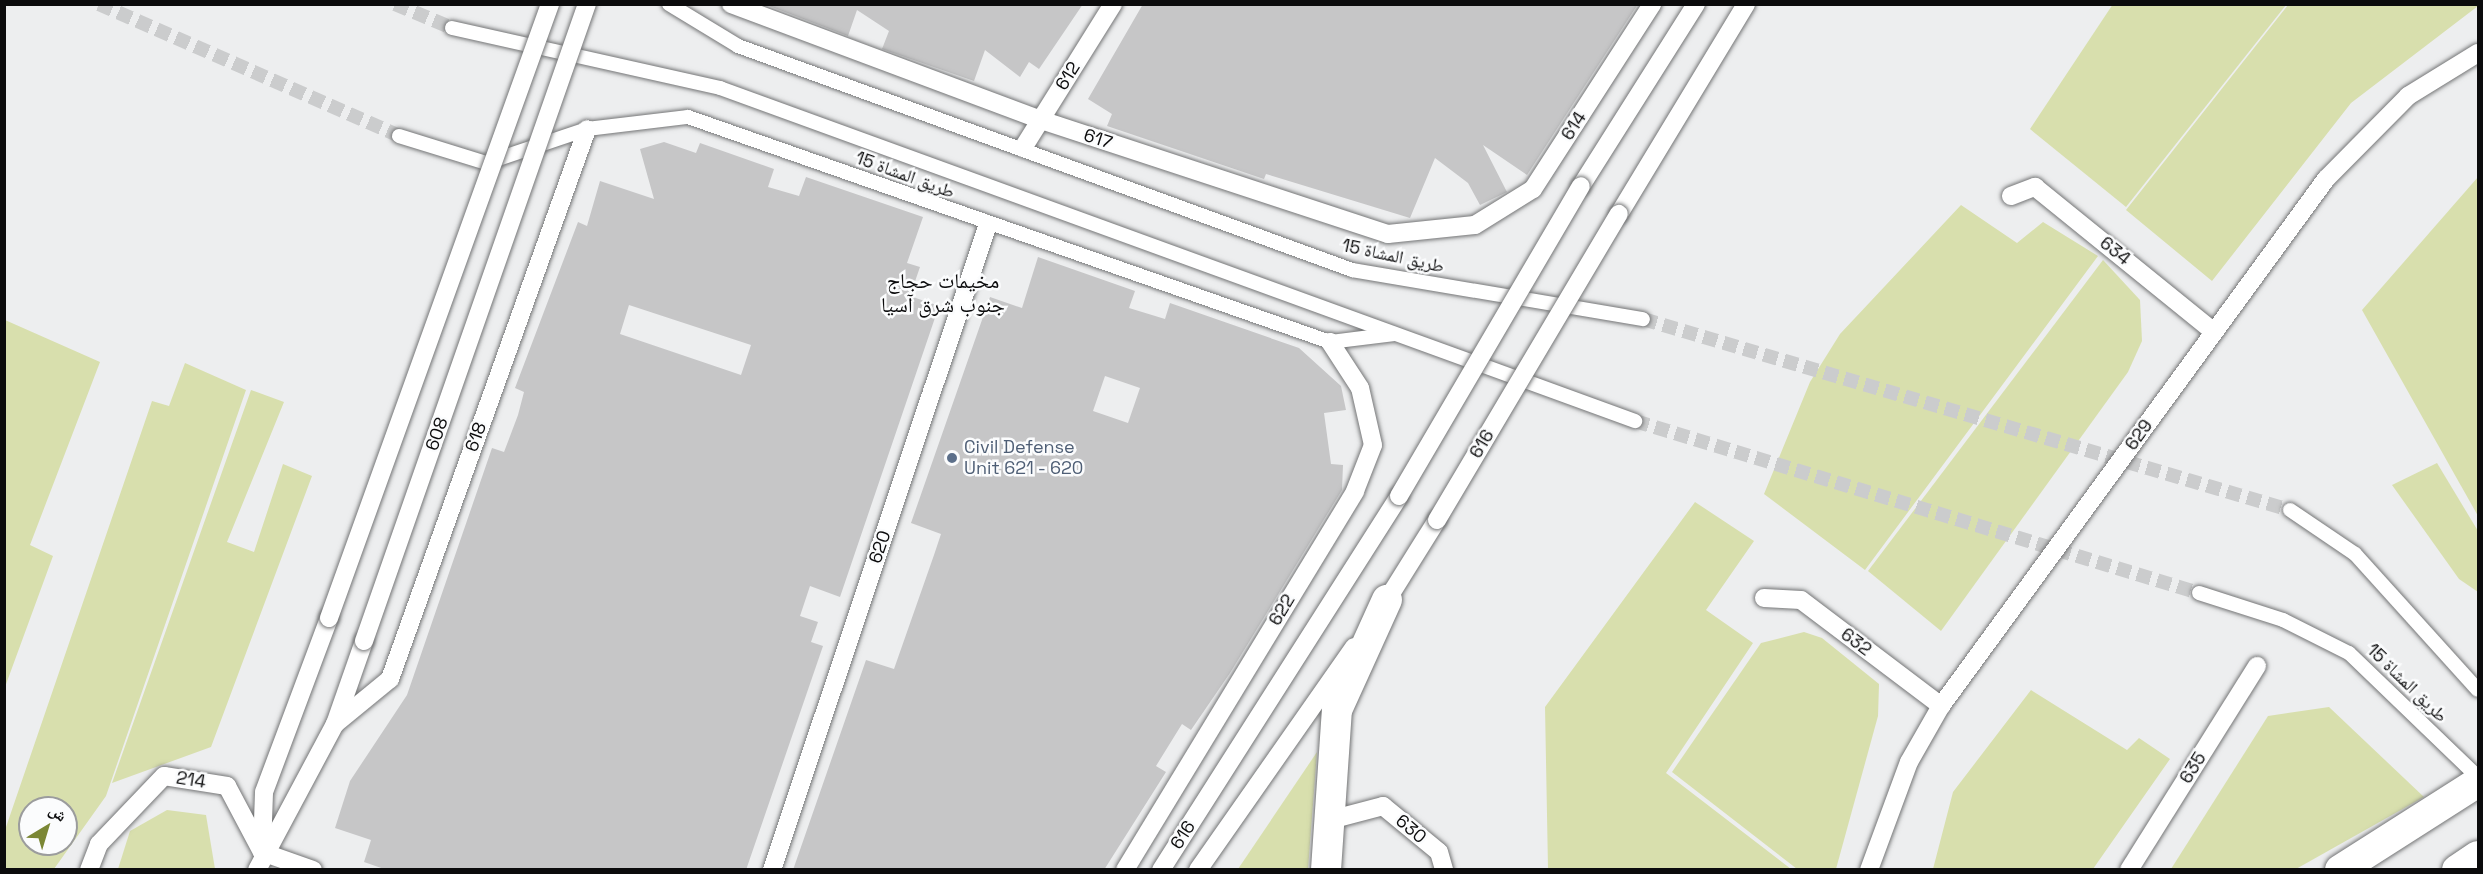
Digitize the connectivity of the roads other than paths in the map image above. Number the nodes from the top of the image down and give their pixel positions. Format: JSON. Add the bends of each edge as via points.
{"nodes":[{"id":1,"x":550,"y":4,"type":"edge"},
{"id":2,"x":587,"y":4,"type":"edge"},
{"id":3,"x":669,"y":4,"type":"edge"},
{"id":4,"x":731,"y":4,"type":"edge"},
{"id":5,"x":1113,"y":4,"type":"edge"},
{"id":6,"x":1652,"y":4,"type":"edge"},
{"id":7,"x":1696,"y":4,"type":"edge"},
{"id":8,"x":1746,"y":4,"type":"edge"},
{"id":9,"x":452,"y":28,"type":"tunnel mouth"},
{"id":10,"x":2478,"y":53,"type":"edge"},
{"id":11,"x":1041,"y":120,"type":"junction"},
{"id":12,"x":587,"y":129,"type":"junction"},
{"id":13,"x":399,"y":136,"type":"tunnel mouth"},
{"id":14,"x":1023,"y":148,"type":"junction"},
{"id":15,"x":2011,"y":196,"type":"dead end"},
{"id":16,"x":988,"y":224,"type":"junction"},
{"id":17,"x":1475,"y":225,"type":"joint"},
{"id":18,"x":1644,"y":319,"type":"tunnel mouth"},
{"id":19,"x":2214,"y":332,"type":"junction"},
{"id":20,"x":1397,"y":334,"type":"junction"},
{"id":21,"x":1330,"y":342,"type":"junction"},
{"id":22,"x":1635,"y":421,"type":"tunnel mouth"},
{"id":23,"x":2290,"y":510,"type":"tunnel mouth"},
{"id":24,"x":2199,"y":593,"type":"tunnel mouth"},
{"id":25,"x":1764,"y":598,"type":"dead end"},
{"id":26,"x":1387,"y":600,"type":"junction"},
{"id":27,"x":2257,"y":666,"type":"dead end"},
{"id":28,"x":2478,"y":690,"type":"edge"},
{"id":29,"x":1941,"y":706,"type":"junction"},
{"id":30,"x":335,"y":724,"type":"junction"},
{"id":31,"x":2478,"y":779,"type":"edge"},
{"id":32,"x":1330,"y":820,"type":"junction"},
{"id":33,"x":2478,"y":856,"type":"edge"},
{"id":34,"x":259,"y":861,"type":"edge"},
{"id":35,"x":89,"y":870,"type":"edge"},
{"id":36,"x":313,"y":870,"type":"edge"},
{"id":37,"x":772,"y":870,"type":"edge"},
{"id":38,"x":1125,"y":870,"type":"edge"},
{"id":39,"x":1161,"y":870,"type":"edge"},
{"id":40,"x":1198,"y":870,"type":"edge"},
{"id":41,"x":1326,"y":870,"type":"edge"},
{"id":42,"x":1444,"y":870,"type":"edge"},
{"id":43,"x":1869,"y":870,"type":"edge"},
{"id":44,"x":2129,"y":870,"type":"edge"},
{"id":45,"x":2340,"y":870,"type":"edge"},
{"id":46,"x":2457,"y":870,"type":"edge"}],
"edges":[{"from":1,"to":34,"type":"street","bridge":true,"via":[[264,792]]},
{"from":2,"to":30,"type":"street","name":"608","bridge":true},
{"from":3,"to":14,"type":"street","name":"طريق المشاة 15","via":[[738,46]]},
{"from":4,"to":11,"type":"street","name":"617"},
{"from":5,"to":11,"type":"street","name":"612"},
{"from":6,"to":17,"type":"street","name":"614","via":[[1533,189]]},
{"from":7,"to":39,"type":"street","name":"616","bridge":true,"via":[[1581,186],[1399,496]]},
{"from":8,"to":26,"type":"street","name":"616","bridge":true},
{"from":9,"to":20,"type":"street","name":"طريق المشاة 15","via":[[720,88]]},
{"from":10,"to":19,"type":"street","name":"629","via":[[2408,96],[2326,179]]},
{"from":11,"to":14,"type":"street","name":"612"},
{"from":11,"to":17,"type":"street","name":"617","via":[[1388,234]]},
{"from":12,"to":13,"type":"street","name":"طريق المشاة 15","via":[[486,163]]},
{"from":12,"to":16,"type":"street","name":"طريق المشاة 15","via":[[688,117]]},
{"from":12,"to":30,"type":"street","name":"618","via":[[390,679]]},
{"from":14,"to":18,"type":"street","name":"طريق المشاة 15","via":[[1352,270]]},
{"from":15,"to":19,"type":"street","name":"634","via":[[2035,187]]},
{"from":16,"to":21,"type":"street","name":"طريق المشاة 15"},
{"from":16,"to":37,"type":"street","name":"620"},
{"from":19,"to":29,"type":"street","name":"629"},
{"from":20,"to":21,"type":"street","name":"طريق المشاة 15"},
{"from":20,"to":22,"type":"street","name":"طريق المشاة 15"},
{"from":21,"to":38,"type":"street","name":"622","via":[[1360,388],[1373,445],[1354,491]]},
{"from":23,"to":28,"type":"street","via":[[2355,554]]},
{"from":24,"to":31,"type":"street","name":"طريق المشاة 15","via":[[2283,620],[2349,653]]},
{"from":25,"to":29,"type":"street","name":"632","via":[[1801,600]]},
{"from":26,"to":32,"type":"main road","via":[[1337,710]]},
{"from":26,"to":40,"type":"street","name":"616"},
{"from":27,"to":44,"type":"street","name":"635"},
{"from":29,"to":43,"type":"street","name":"629","via":[[1909,762]]},
{"from":30,"to":34,"type":"street","name":"608","via":[[295,806]]},
{"from":31,"to":45,"type":"main road"},
{"from":32,"to":41,"type":"main road"},
{"from":32,"to":42,"type":"street","name":"630","via":[[1383,806],[1439,852]]},
{"from":33,"to":46,"type":"main road"},
{"from":34,"to":35,"type":"street","name":"214","via":[[227,786],[164,776],[99,844]]},
{"from":34,"to":36,"type":"street"}]}
